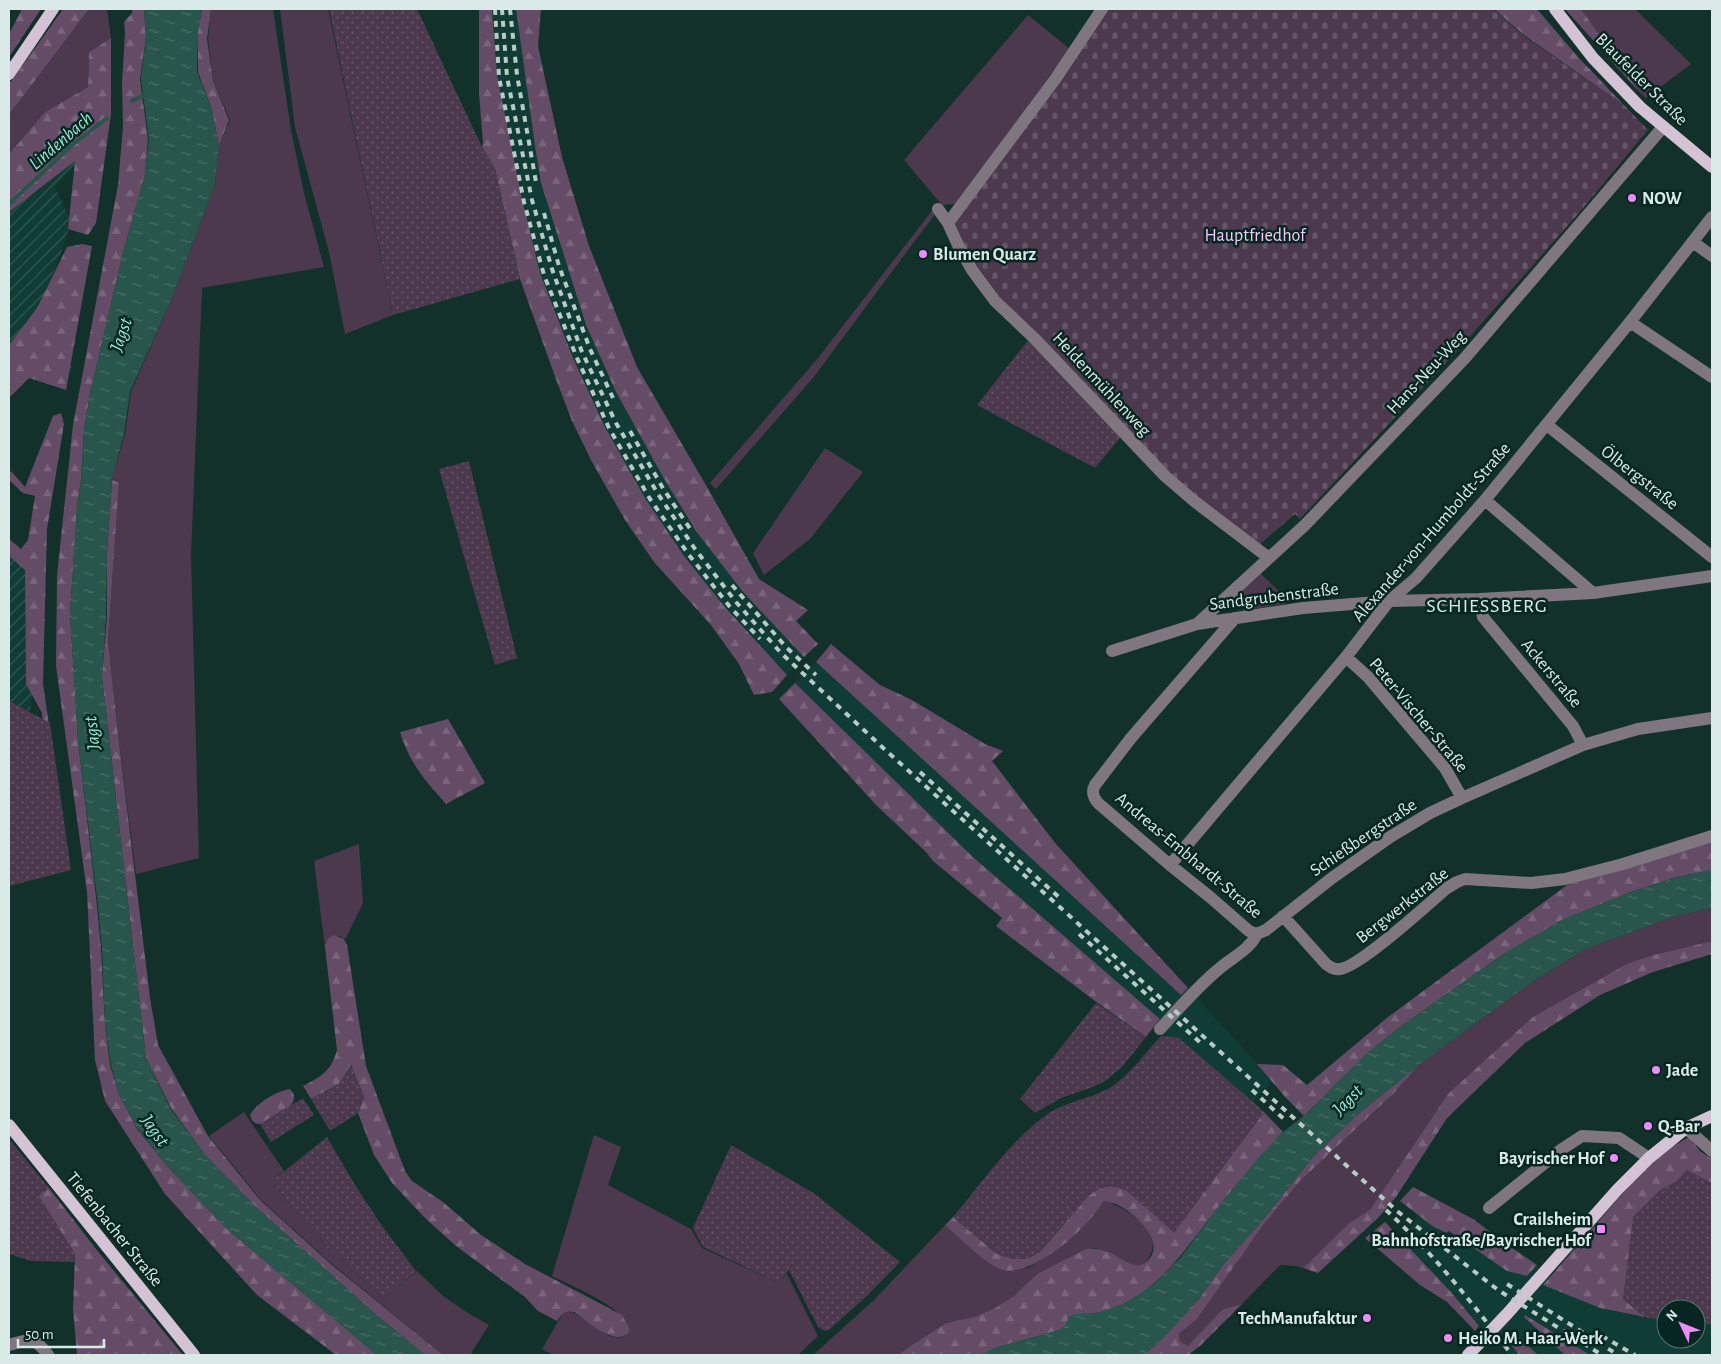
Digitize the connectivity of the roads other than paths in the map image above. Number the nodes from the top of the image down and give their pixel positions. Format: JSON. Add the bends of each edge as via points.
{"nodes":[{"id":1,"x":53,"y":9,"type":"edge"},
{"id":2,"x":1102,"y":9,"type":"edge"},
{"id":3,"x":1555,"y":9,"type":"edge"},
{"id":4,"x":9,"y":74,"type":"edge"},
{"id":5,"x":1663,"y":127,"type":"junction"},
{"id":6,"x":1712,"y":167,"type":"edge"},
{"id":7,"x":938,"y":209,"type":"dead end"},
{"id":8,"x":1712,"y":217,"type":"edge"},
{"id":9,"x":948,"y":223,"type":"junction"},
{"id":10,"x":1693,"y":242,"type":"junction"},
{"id":11,"x":1712,"y":256,"type":"edge"},
{"id":12,"x":1630,"y":322,"type":"junction"},
{"id":13,"x":1712,"y":376,"type":"edge"},
{"id":14,"x":1547,"y":425,"type":"junction"},
{"id":15,"x":1485,"y":500,"type":"junction"},
{"id":16,"x":1712,"y":557,"type":"edge"},
{"id":17,"x":1269,"y":558,"type":"junction"},
{"id":18,"x":1712,"y":576,"type":"edge"},
{"id":19,"x":1593,"y":593,"type":"junction"},
{"id":20,"x":1479,"y":599,"type":"junction"},
{"id":21,"x":1390,"y":601,"type":"junction"},
{"id":22,"x":1235,"y":618,"type":"junction"},
{"id":23,"x":1197,"y":624,"type":"junction"},
{"id":24,"x":1112,"y":650,"type":"dead end"},
{"id":25,"x":1346,"y":657,"type":"junction"},
{"id":26,"x":1712,"y":718,"type":"edge"},
{"id":27,"x":1583,"y":745,"type":"junction"},
{"id":28,"x":1462,"y":798,"type":"junction"},
{"id":29,"x":1712,"y":836,"type":"edge"},
{"id":30,"x":1170,"y":865,"type":"junction"},
{"id":31,"x":1283,"y":916,"type":"junction"},
{"id":32,"x":1256,"y":934,"type":"junction"},
{"id":33,"x":1160,"y":1029,"type":"dead end"},
{"id":34,"x":1712,"y":1116,"type":"edge"},
{"id":35,"x":9,"y":1125,"type":"edge"},
{"id":36,"x":1686,"y":1128,"type":"junction"},
{"id":37,"x":1712,"y":1151,"type":"edge"},
{"id":38,"x":1649,"y":1158,"type":"junction"},
{"id":39,"x":1489,"y":1208,"type":"dead end"},
{"id":40,"x":9,"y":1345,"type":"edge"},
{"id":41,"x":48,"y":1355,"type":"edge"},
{"id":42,"x":194,"y":1355,"type":"edge"},
{"id":43,"x":1468,"y":1355,"type":"edge"}],
"edges":[{"from":1,"to":4,"type":"main road"},
{"from":2,"to":9,"type":"street","via":[[1056,78]]},
{"from":3,"to":5,"type":"main road","name":"Blaufelder Straße","via":[[1592,58]]},
{"from":5,"to":6,"type":"main road","name":"Blaufelder Straße"},
{"from":5,"to":17,"type":"street","name":"Hans-Neu-Weg","via":[[1465,358],[1305,525]]},
{"from":7,"to":9,"type":"street","name":"Heldenmühlenweg"},
{"from":8,"to":10,"type":"street","name":"Alexander-von-Humboldt-Straße"},
{"from":9,"to":17,"type":"street","name":"Heldenmühlenweg","via":[[972,270],[995,301],[1165,476]]},
{"from":10,"to":11,"type":"street"},
{"from":10,"to":12,"type":"street","name":"Alexander-von-Humboldt-Straße"},
{"from":12,"to":13,"type":"street"},
{"from":12,"to":14,"type":"street","name":"Alexander-von-Humboldt-Straße"},
{"from":14,"to":15,"type":"street","name":"Alexander-von-Humboldt-Straße"},
{"from":14,"to":16,"type":"street","name":"Ölbergstraße"},
{"from":15,"to":19,"type":"street"},
{"from":15,"to":21,"type":"street","name":"Alexander-von-Humboldt-Straße","via":[[1416,578]]},
{"from":17,"to":23,"type":"street","name":"Hans-Neu-Weg"},
{"from":18,"to":19,"type":"street","name":"Sandgrubenstraße"},
{"from":19,"to":20,"type":"street","name":"Sandgrubenstraße"},
{"from":20,"to":21,"type":"street","name":"Sandgrubenstraße"},
{"from":20,"to":27,"type":"street","name":"Ackerstraße","via":[[1483,617],[1573,726]]},
{"from":21,"to":22,"type":"street","name":"Sandgrubenstraße","via":[[1303,608]]},
{"from":21,"to":25,"type":"street","name":"Alexander-von-Humboldt-Straße"},
{"from":22,"to":23,"type":"street","name":"Sandgrubenstraße"},
{"from":22,"to":30,"type":"street","name":"Andreas-Embhardt-Straße","via":[[1131,738],[1092,790],[1098,803]]},
{"from":23,"to":24,"type":"street","name":"Sandgrubenstraße"},
{"from":25,"to":28,"type":"street","name":"Peter-Vischer-Straße","via":[[1368,677],[1445,768]]},
{"from":25,"to":30,"type":"street","name":"Alexander-von-Humboldt-Straße"},
{"from":26,"to":27,"type":"street","name":"Schießbergstraße","via":[[1638,730]]},
{"from":27,"to":28,"type":"street","name":"Schießbergstraße"},
{"from":28,"to":31,"type":"street","name":"Schießbergstraße","via":[[1402,829]]},
{"from":29,"to":31,"type":"street","name":"Bergwerkstraße","via":[[1565,879],[1504,883],[1473,878],[1457,882],[1368,954],[1343,969],[1326,964]]},
{"from":30,"to":32,"type":"street","name":"Andreas-Embhardt-Straße"},
{"from":31,"to":32,"type":"street","name":"Schießbergstraße"},
{"from":32,"to":33,"type":"street","name":"Schießbergstraße","via":[[1247,947],[1186,1000]]},
{"from":34,"to":36,"type":"main road"},
{"from":35,"to":42,"type":"main road","name":"Tiefenbacher Straße"},
{"from":36,"to":37,"type":"street"},
{"from":36,"to":38,"type":"main road"},
{"from":38,"to":39,"type":"street","via":[[1619,1138],[1582,1136]]},
{"from":38,"to":43,"type":"main road"},
{"from":40,"to":41,"type":"street","via":[[29,1339],[40,1344]]}]}
